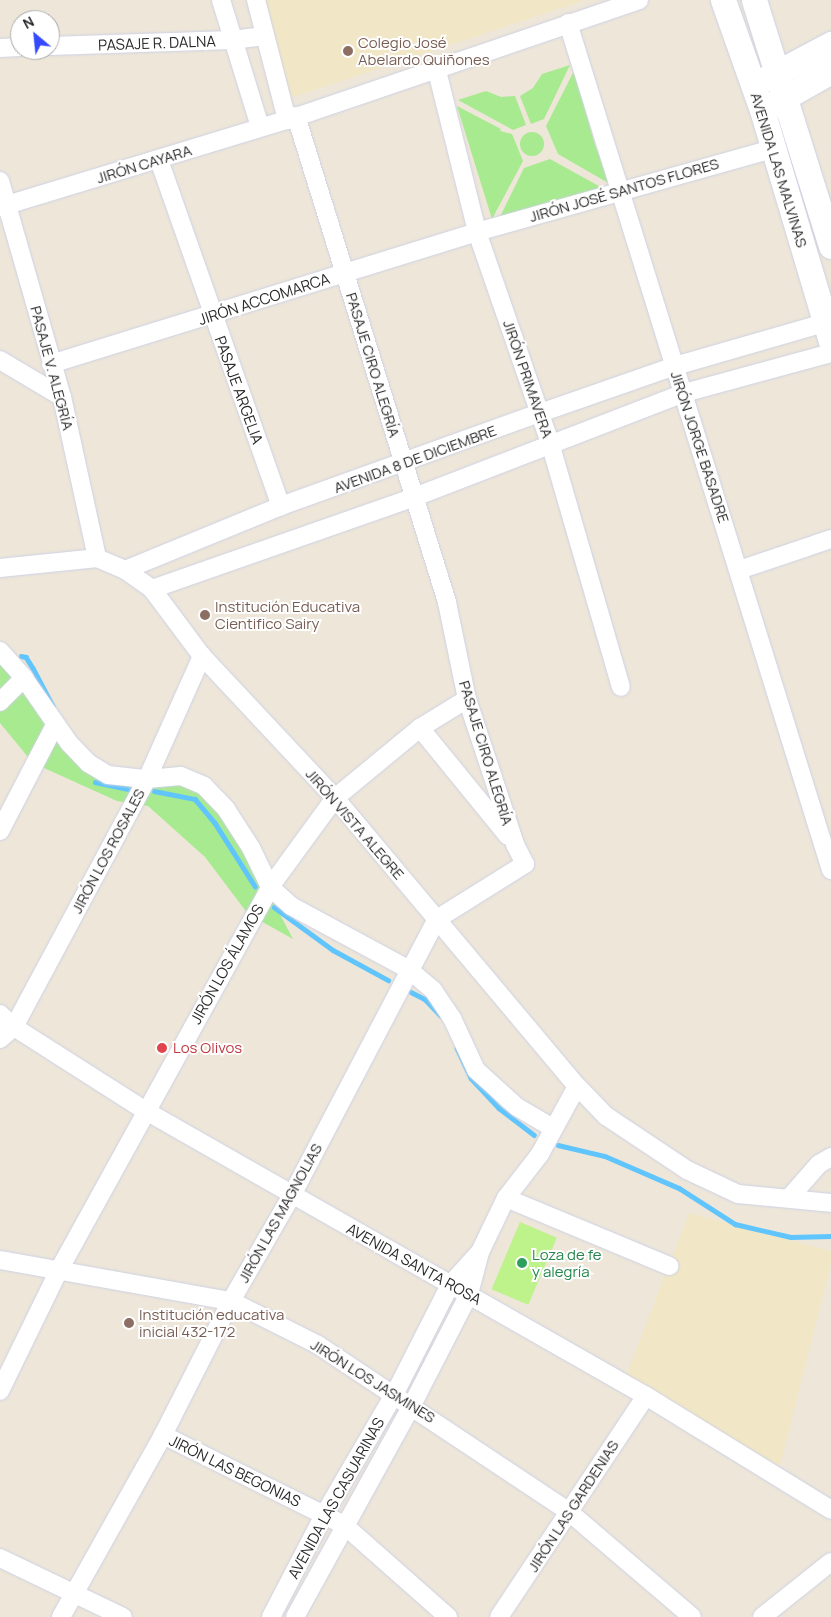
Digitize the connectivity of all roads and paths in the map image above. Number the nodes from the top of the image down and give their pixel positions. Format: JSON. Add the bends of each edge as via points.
{"nodes":[{"id":1,"x":221,"y":0,"type":"edge"},
{"id":2,"x":256,"y":0,"type":"edge"},
{"id":3,"x":639,"y":0,"type":"edge"},
{"id":4,"x":723,"y":0,"type":"edge"},
{"id":5,"x":754,"y":0,"type":"edge"},
{"id":6,"x":568,"y":24,"type":"junction"},
{"id":7,"x":265,"y":36,"type":"junction"},
{"id":8,"x":232,"y":40,"type":"junction"},
{"id":9,"x":831,"y":44,"type":"edge"},
{"id":10,"x":60,"y":46,"type":"edge"},
{"id":11,"x":437,"y":71,"type":"junction"},
{"id":12,"x":831,"y":71,"type":"edge"},
{"id":13,"x":753,"y":85,"type":"junction"},
{"id":14,"x":782,"y":85,"type":"junction"},
{"id":15,"x":762,"y":110,"type":"junction"},
{"id":16,"x":292,"y":118,"type":"junction"},
{"id":17,"x":260,"y":127,"type":"junction"},
{"id":18,"x":772,"y":149,"type":"junction"},
{"id":19,"x":159,"y":160,"type":"junction"},
{"id":20,"x":0,"y":181,"type":"edge"},
{"id":21,"x":618,"y":190,"type":"junction"},
{"id":22,"x":4,"y":206,"type":"edge"},
{"id":23,"x":477,"y":232,"type":"junction"},
{"id":24,"x":831,"y":246,"type":"edge"},
{"id":25,"x":345,"y":274,"type":"junction"},
{"id":26,"x":213,"y":316,"type":"junction"},
{"id":27,"x":829,"y":328,"type":"edge"},
{"id":28,"x":831,"y":353,"type":"edge"},
{"id":29,"x":0,"y":360,"type":"edge"},
{"id":30,"x":51,"y":364,"type":"junction"},
{"id":31,"x":675,"y":366,"type":"junction"},
{"id":32,"x":684,"y":393,"type":"junction"},
{"id":33,"x":62,"y":397,"type":"junction"},
{"id":34,"x":540,"y":413,"type":"junction"},
{"id":35,"x":550,"y":443,"type":"junction"},
{"id":36,"x":404,"y":464,"type":"junction"},
{"id":37,"x":412,"y":498,"type":"junction"},
{"id":38,"x":281,"y":506,"type":"junction"},
{"id":39,"x":831,"y":538,"type":"edge"},
{"id":40,"x":97,"y":558,"type":"junction"},
{"id":41,"x":0,"y":568,"type":"edge"},
{"id":42,"x":125,"y":570,"type":"junction"},
{"id":43,"x":739,"y":570,"type":"junction"},
{"id":44,"x":152,"y":589,"type":"junction"},
{"id":45,"x":0,"y":651,"type":"edge"},
{"id":46,"x":202,"y":656,"type":"junction"},
{"id":47,"x":24,"y":678,"type":"junction"},
{"id":48,"x":621,"y":687,"type":"dead end"},
{"id":49,"x":467,"y":699,"type":"junction"},
{"id":50,"x":0,"y":702,"type":"edge"},
{"id":51,"x":55,"y":725,"type":"junction"},
{"id":52,"x":420,"y":728,"type":"junction"},
{"id":53,"x":147,"y":779,"type":"junction"},
{"id":54,"x":335,"y":798,"type":"junction"},
{"id":55,"x":0,"y":831,"type":"edge"},
{"id":56,"x":515,"y":844,"type":"junction"},
{"id":57,"x":831,"y":870,"type":"edge"},
{"id":58,"x":270,"y":886,"type":"junction"},
{"id":59,"x":437,"y":919,"type":"junction"},
{"id":60,"x":408,"y":969,"type":"junction"},
{"id":61,"x":0,"y":1014,"type":"edge"},
{"id":62,"x":14,"y":1027,"type":"junction"},
{"id":63,"x":0,"y":1039,"type":"edge"},
{"id":64,"x":577,"y":1086,"type":"junction"},
{"id":65,"x":146,"y":1111,"type":"junction"},
{"id":66,"x":553,"y":1128,"type":"junction"},
{"id":67,"x":831,"y":1157,"type":"edge"},
{"id":68,"x":292,"y":1195,"type":"junction"},
{"id":69,"x":790,"y":1197,"type":"junction"},
{"id":70,"x":506,"y":1198,"type":"junction"},
{"id":71,"x":831,"y":1203,"type":"edge"},
{"id":72,"x":480,"y":1252,"type":"junction"},
{"id":73,"x":0,"y":1260,"type":"edge"},
{"id":74,"x":669,"y":1266,"type":"dead end"},
{"id":75,"x":58,"y":1270,"type":"junction"},
{"id":76,"x":450,"y":1285,"type":"junction"},
{"id":77,"x":468,"y":1294,"type":"junction"},
{"id":78,"x":231,"y":1301,"type":"junction"},
{"id":79,"x":0,"y":1391,"type":"edge"},
{"id":80,"x":395,"y":1393,"type":"junction"},
{"id":81,"x":646,"y":1396,"type":"junction"},
{"id":82,"x":412,"y":1405,"type":"junction"},
{"id":83,"x":163,"y":1435,"type":"junction"},
{"id":84,"x":831,"y":1510,"type":"edge"},
{"id":85,"x":568,"y":1511,"type":"junction"},
{"id":86,"x":324,"y":1515,"type":"junction"},
{"id":87,"x":344,"y":1525,"type":"junction"},
{"id":88,"x":0,"y":1558,"type":"edge"},
{"id":89,"x":831,"y":1562,"type":"edge"},
{"id":90,"x":74,"y":1595,"type":"junction"},
{"id":91,"x":61,"y":1617,"type":"edge"},
{"id":92,"x":123,"y":1617,"type":"edge"},
{"id":93,"x":271,"y":1617,"type":"edge"},
{"id":94,"x":295,"y":1617,"type":"edge"},
{"id":95,"x":448,"y":1617,"type":"edge"},
{"id":96,"x":499,"y":1617,"type":"edge"},
{"id":97,"x":692,"y":1617,"type":"edge"},
{"id":98,"x":762,"y":1617,"type":"edge"}],
"edges":[{"from":1,"to":8,"type":"street"},
{"from":2,"to":7,"type":"street","name":"PASAJE CIRO ALEGRÍA"},
{"from":3,"to":6,"type":"street","name":"JIRÓN CAYARA"},
{"from":4,"to":13,"type":"street","name":"AVENIDA LAS MALVINAS"},
{"from":5,"to":14,"type":"street","name":"AVENIDA LAS MALVINAS"},
{"from":6,"to":11,"type":"street","name":"JIRÓN CAYARA"},
{"from":6,"to":21,"type":"street","name":"JIRÓN JORGE BASADRE"},
{"from":7,"to":8,"type":"street","name":"PASAJE R. DALNA"},
{"from":7,"to":16,"type":"street","name":"PASAJE CIRO ALEGRÍA"},
{"from":8,"to":10,"type":"street","name":"PASAJE R. DALNA"},
{"from":8,"to":17,"type":"street"},
{"from":9,"to":14,"type":"street"},
{"from":11,"to":16,"type":"street","name":"JIRÓN CAYARA"},
{"from":11,"to":23,"type":"street","name":"JIRÓN PRIMAVERA"},
{"from":12,"to":14,"type":"street"},
{"from":13,"to":14,"type":"street"},
{"from":13,"to":15,"type":"street","name":"AVENIDA LAS MALVINAS"},
{"from":14,"to":15,"type":"street"},
{"from":14,"to":24,"type":"street","name":"AVENIDA LAS MALVINAS"},
{"from":15,"to":18,"type":"street","name":"AVENIDA LAS MALVINAS"},
{"from":16,"to":17,"type":"street","name":"JIRÓN CAYARA"},
{"from":16,"to":25,"type":"street","name":"PASAJE CIRO ALEGRÍA"},
{"from":17,"to":19,"type":"street","name":"JIRÓN CAYARA"},
{"from":18,"to":21,"type":"street","name":"JIRÓN JOSÉ SANTOS FLORES"},
{"from":18,"to":27,"type":"street","name":"AVENIDA LAS MALVINAS"},
{"from":19,"to":22,"type":"street","name":"JIRÓN CAYARA"},
{"from":19,"to":26,"type":"street","name":"PASAJE ARGELIA"},
{"from":20,"to":22,"type":"street","name":"PASAJE V. ALEGRÍA"},
{"from":21,"to":23,"type":"street","name":"JIRÓN JOSÉ SANTOS FLORES"},
{"from":21,"to":31,"type":"street","name":"JIRÓN JORGE BASADRE"},
{"from":22,"to":30,"type":"street","name":"PASAJE V. ALEGRÍA"},
{"from":23,"to":25,"type":"street","name":"JIRÓN ACCOMARCA"},
{"from":23,"to":34,"type":"street","name":"JIRÓN PRIMAVERA"},
{"from":25,"to":26,"type":"street","name":"JIRÓN ACCOMARCA"},
{"from":25,"to":36,"type":"street","name":"PASAJE CIRO ALEGRÍA"},
{"from":26,"to":30,"type":"street","name":"JIRÓN ACCOMARCA"},
{"from":26,"to":38,"type":"street","name":"PASAJE ARGELIA"},
{"from":27,"to":31,"type":"street","name":"AVENIDA 8 DE DICIEMBRE"},
{"from":28,"to":32,"type":"street"},
{"from":29,"to":33,"type":"street"},
{"from":30,"to":33,"type":"street","name":"PASAJE V. ALEGRÍA"},
{"from":31,"to":32,"type":"street","name":"JIRÓN JORGE BASADRE"},
{"from":31,"to":34,"type":"street","name":"AVENIDA 8 DE DICIEMBRE"},
{"from":32,"to":35,"type":"street"},
{"from":32,"to":43,"type":"street","name":"JIRÓN JORGE BASADRE"},
{"from":33,"to":40,"type":"street","name":"PASAJE V. ALEGRÍA"},
{"from":34,"to":35,"type":"street","name":"JIRÓN PRIMAVERA"},
{"from":34,"to":36,"type":"street","name":"AVENIDA 8 DE DICIEMBRE"},
{"from":35,"to":37,"type":"street"},
{"from":35,"to":48,"type":"street","name":"JIRÓN PRIMAVERA"},
{"from":36,"to":37,"type":"street","name":"PASAJE CIRO ALEGRÍA"},
{"from":36,"to":38,"type":"street","name":"AVENIDA 8 DE DICIEMBRE"},
{"from":37,"to":44,"type":"street"},
{"from":37,"to":49,"type":"street","name":"PASAJE CIRO ALEGRÍA","via":[[447,602]]},
{"from":38,"to":42,"type":"street","name":"AVENIDA 8 DE DICIEMBRE"},
{"from":39,"to":43,"type":"street"},
{"from":40,"to":41,"type":"street"},
{"from":40,"to":42,"type":"street"},
{"from":42,"to":44,"type":"street","name":"JIRÓN VISTA ALEGRE"},
{"from":43,"to":57,"type":"street","name":"JIRÓN JORGE BASADRE"},
{"from":44,"to":46,"type":"street","name":"JIRÓN VISTA ALEGRE"},
{"from":45,"to":47,"type":"street"},
{"from":46,"to":53,"type":"street","name":"JIRÓN LOS ROSALES"},
{"from":46,"to":54,"type":"street","name":"JIRÓN VISTA ALEGRE"},
{"from":47,"to":50,"type":"street"},
{"from":47,"to":51,"type":"street"},
{"from":49,"to":52,"type":"street","name":"JIRÓN LOS ÁLAMOS"},
{"from":49,"to":56,"type":"street","name":"PASAJE CIRO ALEGRÍA"},
{"from":51,"to":53,"type":"street","via":[[88,763],[108,775]]},
{"from":51,"to":55,"type":"street"},
{"from":52,"to":54,"type":"street","name":"JIRÓN LOS ÁLAMOS"},
{"from":52,"to":56,"type":"street"},
{"from":53,"to":58,"type":"street","via":[[181,776],[204,786],[226,808]]},
{"from":53,"to":62,"type":"street","name":"JIRÓN LOS ROSALES"},
{"from":54,"to":58,"type":"street","name":"JIRÓN LOS ÁLAMOS"},
{"from":54,"to":59,"type":"street","name":"JIRÓN VISTA ALEGRE"},
{"from":56,"to":59,"type":"street","name":"JIRÓN LAS MAGNOLIAS","via":[[525,864]]},
{"from":58,"to":60,"type":"street","via":[[291,906]]},
{"from":58,"to":65,"type":"street","name":"JIRÓN LOS ÁLAMOS"},
{"from":59,"to":60,"type":"street","name":"JIRÓN LAS MAGNOLIAS"},
{"from":59,"to":64,"type":"street","name":"JIRÓN VISTA ALEGRE"},
{"from":60,"to":66,"type":"street","via":[[433,990],[452,1018],[476,1070],[517,1107]]},
{"from":60,"to":68,"type":"street","name":"JIRÓN LAS MAGNOLIAS"},
{"from":61,"to":62,"type":"street","name":"AVENIDA SANTA ROSA"},
{"from":62,"to":63,"type":"street","name":"JIRÓN LOS ROSALES"},
{"from":62,"to":65,"type":"street","name":"AVENIDA SANTA ROSA"},
{"from":64,"to":66,"type":"street","name":"AVENIDA LAS CASUARINAS"},
{"from":64,"to":69,"type":"street","name":"JIRÓN VISTA ALEGRE","via":[[606,1116],[687,1170],[738,1194]]},
{"from":65,"to":68,"type":"street","name":"AVENIDA SANTA ROSA"},
{"from":65,"to":75,"type":"street","name":"JIRÓN LOS ÁLAMOS"},
{"from":66,"to":70,"type":"street","name":"AVENIDA LAS CASUARINAS","via":[[540,1154]]},
{"from":67,"to":69,"type":"street","via":[[819,1164]]},
{"from":68,"to":76,"type":"street","name":"AVENIDA SANTA ROSA"},
{"from":68,"to":78,"type":"street","name":"JIRÓN LAS MAGNOLIAS"},
{"from":69,"to":71,"type":"street","name":"JIRÓN VISTA ALEGRE"},
{"from":70,"to":72,"type":"street","name":"AVENIDA LAS CASUARINAS"},
{"from":70,"to":74,"type":"street"},
{"from":72,"to":76,"type":"street","name":"AVENIDA LAS CASUARINAS"},
{"from":72,"to":77,"type":"street","name":"AVENIDA LAS CASUARINAS"},
{"from":73,"to":75,"type":"street","name":"JIRÓN LOS JASMINES"},
{"from":75,"to":78,"type":"street","name":"JIRÓN LOS JASMINES"},
{"from":75,"to":79,"type":"street","name":"JIRÓN LOS ÁLAMOS"},
{"from":76,"to":77,"type":"street","name":"AVENIDA SANTA ROSA"},
{"from":76,"to":80,"type":"street","name":"AVENIDA LAS CASUARINAS"},
{"from":77,"to":81,"type":"street","name":"AVENIDA SANTA ROSA"},
{"from":77,"to":82,"type":"street","name":"AVENIDA LAS CASUARINAS"},
{"from":78,"to":80,"type":"street","name":"JIRÓN LOS JASMINES","via":[[318,1345]]},
{"from":78,"to":83,"type":"street","name":"JIRÓN LAS MAGNOLIAS"},
{"from":80,"to":82,"type":"street","name":"JIRÓN LOS JASMINES"},
{"from":80,"to":86,"type":"street","name":"AVENIDA LAS CASUARINAS"},
{"from":81,"to":84,"type":"street","name":"AVENIDA SANTA ROSA"},
{"from":81,"to":85,"type":"street","name":"JIRÓN LAS GARDENIAS"},
{"from":82,"to":85,"type":"street","name":"JIRÓN LOS JASMINES"},
{"from":82,"to":87,"type":"street","name":"AVENIDA LAS CASUARINAS"},
{"from":83,"to":86,"type":"street","name":"JIRÓN LAS BEGONIAS"},
{"from":83,"to":90,"type":"street","name":"JIRÓN LAS MAGNOLIAS"},
{"from":85,"to":96,"type":"street","name":"JIRÓN LAS GARDENIAS"},
{"from":85,"to":97,"type":"street","name":"JIRÓN LOS JASMINES"},
{"from":86,"to":87,"type":"street","name":"JIRÓN LAS BEGONIAS"},
{"from":86,"to":93,"type":"street","name":"AVENIDA LAS CASUARINAS"},
{"from":87,"to":94,"type":"street","name":"AVENIDA LAS CASUARINAS"},
{"from":87,"to":95,"type":"street","name":"JIRÓN LAS BEGONIAS"},
{"from":88,"to":90,"type":"street"},
{"from":89,"to":98,"type":"street"},
{"from":90,"to":91,"type":"street","name":"JIRÓN LAS MAGNOLIAS"},
{"from":90,"to":92,"type":"street"}]}
